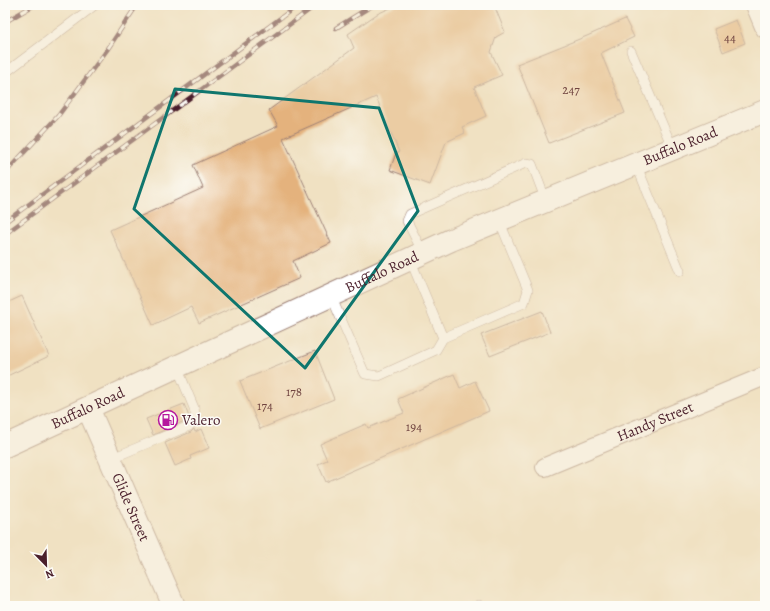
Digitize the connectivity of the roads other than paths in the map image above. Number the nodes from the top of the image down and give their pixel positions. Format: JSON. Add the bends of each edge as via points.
{"nodes":[{"id":1,"x":95,"y":5,"type":"edge"},
{"id":2,"x":755,"y":5,"type":"edge"},
{"id":3,"x":765,"y":29,"type":"edge"},
{"id":4,"x":631,"y":51,"type":"dead end"},
{"id":5,"x":5,"y":73,"type":"edge"},
{"id":6,"x":765,"y":111,"type":"edge"},
{"id":7,"x":673,"y":149,"type":"junction"},
{"id":8,"x":636,"y":164,"type":"junction"},
{"id":9,"x":546,"y":201,"type":"junction"},
{"id":10,"x":499,"y":220,"type":"junction"},
{"id":11,"x":417,"y":256,"type":"junction"},
{"id":12,"x":680,"y":271,"type":"dead end"},
{"id":13,"x":331,"y":296,"type":"junction"},
{"id":14,"x":443,"y":338,"type":"junction"},
{"id":15,"x":177,"y":367,"type":"junction"},
{"id":16,"x":765,"y":376,"type":"edge"},
{"id":17,"x":88,"y":408,"type":"junction"},
{"id":18,"x":5,"y":446,"type":"edge"},
{"id":19,"x":110,"y":459,"type":"junction"},
{"id":20,"x":545,"y":467,"type":"dead end"},
{"id":21,"x":174,"y":606,"type":"edge"}],
"edges":[{"from":1,"to":5,"type":"lane"},
{"from":2,"to":3,"type":"street"},
{"from":4,"to":7,"type":"lane"},
{"from":6,"to":7,"type":"main road","name":"Buffalo Road"},
{"from":7,"to":8,"type":"main road","name":"Buffalo Road"},
{"from":8,"to":9,"type":"main road","name":"Buffalo Road"},
{"from":8,"to":12,"type":"lane"},
{"from":9,"to":10,"type":"main road","name":"Buffalo Road"},
{"from":9,"to":11,"type":"lane","via":[[532,164],[526,163],[410,214],[407,221]]},
{"from":10,"to":11,"type":"main road","name":"Buffalo Road"},
{"from":10,"to":14,"type":"lane","via":[[528,290],[524,303]]},
{"from":11,"to":13,"type":"main road","name":"Buffalo Road"},
{"from":11,"to":14,"type":"lane"},
{"from":13,"to":14,"type":"lane","via":[[365,374],[379,376],[436,350]]},
{"from":13,"to":15,"type":"main road","name":"Buffalo Road"},
{"from":15,"to":17,"type":"main road","name":"Buffalo Road"},
{"from":15,"to":19,"type":"lane","via":[[194,408],[194,422]]},
{"from":16,"to":20,"type":"street","name":"Handy Street"},
{"from":17,"to":18,"type":"main road","name":"Buffalo Road"},
{"from":17,"to":19,"type":"main road","name":"Glide Street"},
{"from":19,"to":21,"type":"main road","name":"Glide Street"}]}
